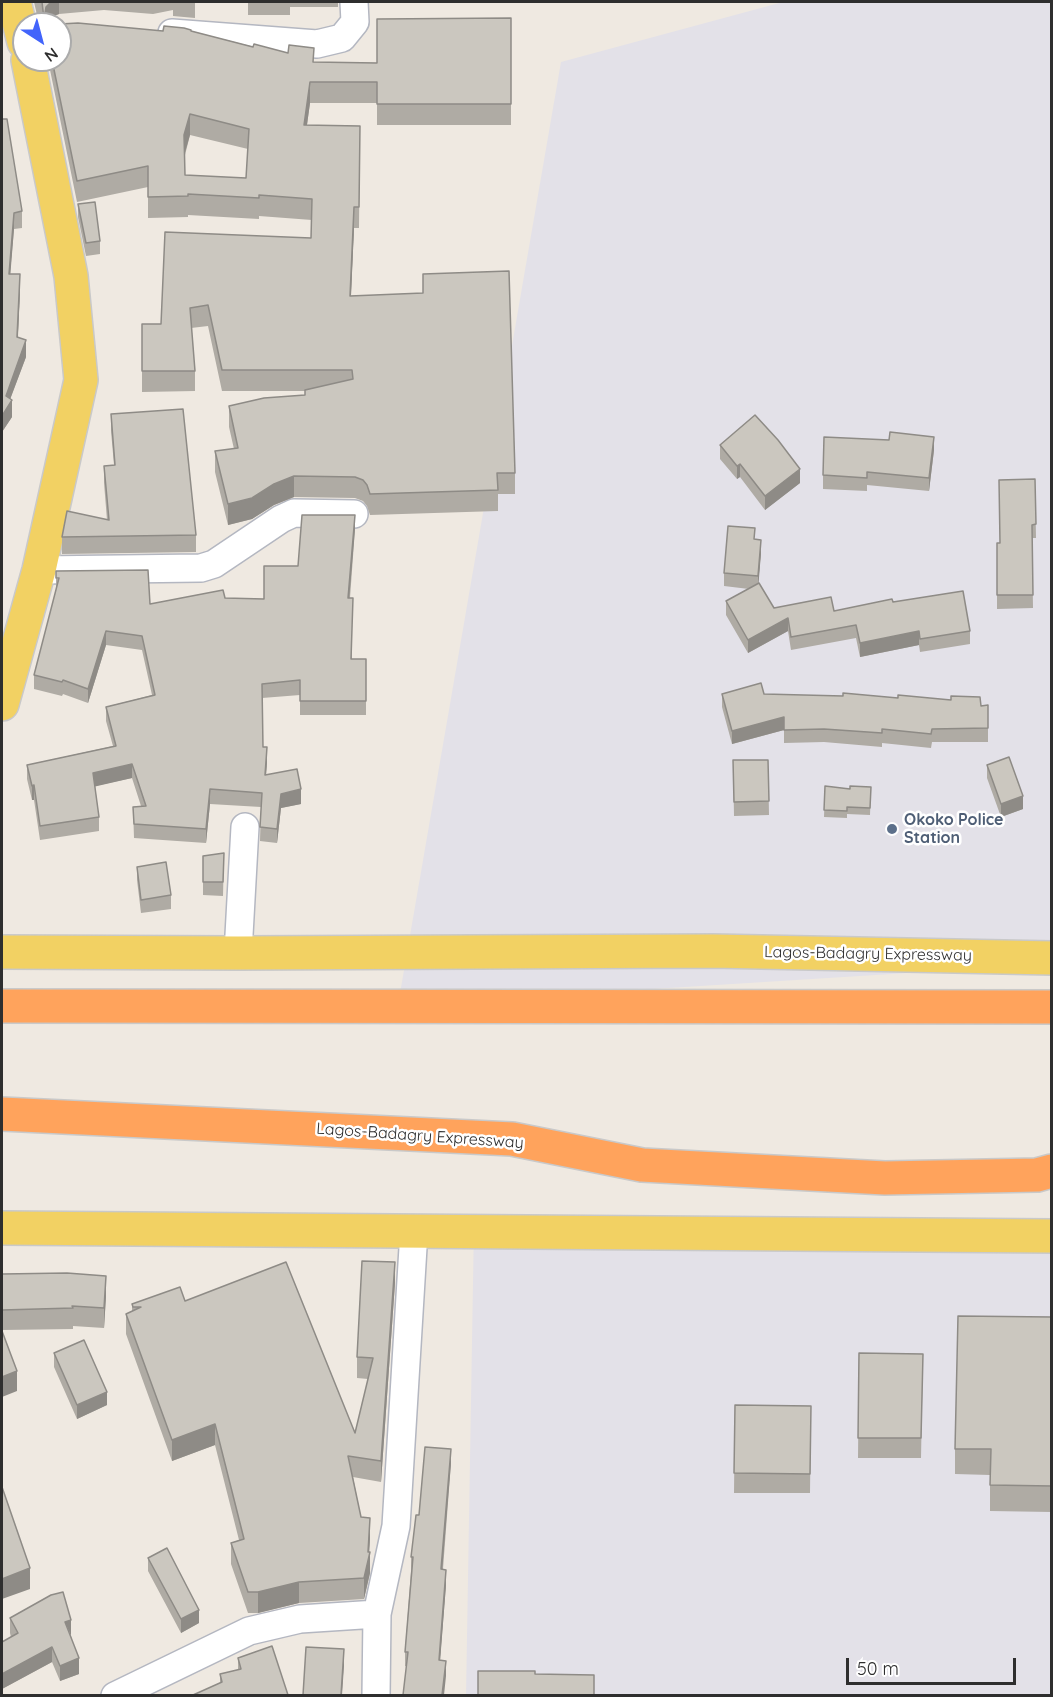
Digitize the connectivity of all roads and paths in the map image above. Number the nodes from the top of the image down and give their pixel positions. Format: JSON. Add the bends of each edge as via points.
{"nodes":[{"id":1,"x":354,"y":2,"type":"edge"},
{"id":2,"x":152,"y":31,"type":"edge"},
{"id":3,"x":27,"y":72,"type":"edge"},
{"id":4,"x":354,"y":514,"type":"edge"},
{"id":5,"x":39,"y":570,"type":"junction"},
{"id":6,"x":2,"y":704,"type":"edge"},
{"id":7,"x":245,"y":827,"type":"dead end"},
{"id":8,"x":4,"y":948,"type":"edge"},
{"id":9,"x":238,"y":953,"type":"junction"},
{"id":10,"x":1052,"y":958,"type":"edge"},
{"id":11,"x":2,"y":1006,"type":"edge"},
{"id":12,"x":1052,"y":1007,"type":"edge"},
{"id":13,"x":2,"y":1114,"type":"edge"},
{"id":14,"x":1052,"y":1171,"type":"edge"},
{"id":15,"x":2,"y":1228,"type":"edge"},
{"id":16,"x":414,"y":1231,"type":"junction"},
{"id":17,"x":1052,"y":1236,"type":"edge"},
{"id":18,"x":377,"y":1614,"type":"junction"},
{"id":19,"x":115,"y":1695,"type":"edge"},
{"id":20,"x":376,"y":1695,"type":"edge"}],
"edges":[{"from":1,"to":2,"type":"street","via":[[354,22],[342,38],[317,44]]},
{"from":3,"to":5,"type":"main road","via":[[71,276],[81,380]]},
{"from":4,"to":5,"type":"street","via":[[294,513],[214,564],[201,568]]},
{"from":5,"to":6,"type":"main road"},
{"from":7,"to":9,"type":"street"},
{"from":8,"to":9,"type":"main road","name":"Lagos-Badagry Expressway"},
{"from":9,"to":10,"type":"main road","name":"Lagos-Badagry Expressway","via":[[713,951]]},
{"from":11,"to":12,"type":"highway"},
{"from":13,"to":14,"type":"highway","name":"Lagos-Badagry Expressway","via":[[512,1139],[642,1165],[885,1178],[1037,1175]]},
{"from":15,"to":16,"type":"main road"},
{"from":16,"to":17,"type":"main road"},
{"from":16,"to":18,"type":"street","via":[[396,1526]]},
{"from":18,"to":19,"type":"street","via":[[300,1619],[249,1631]]},
{"from":18,"to":20,"type":"street"}]}
